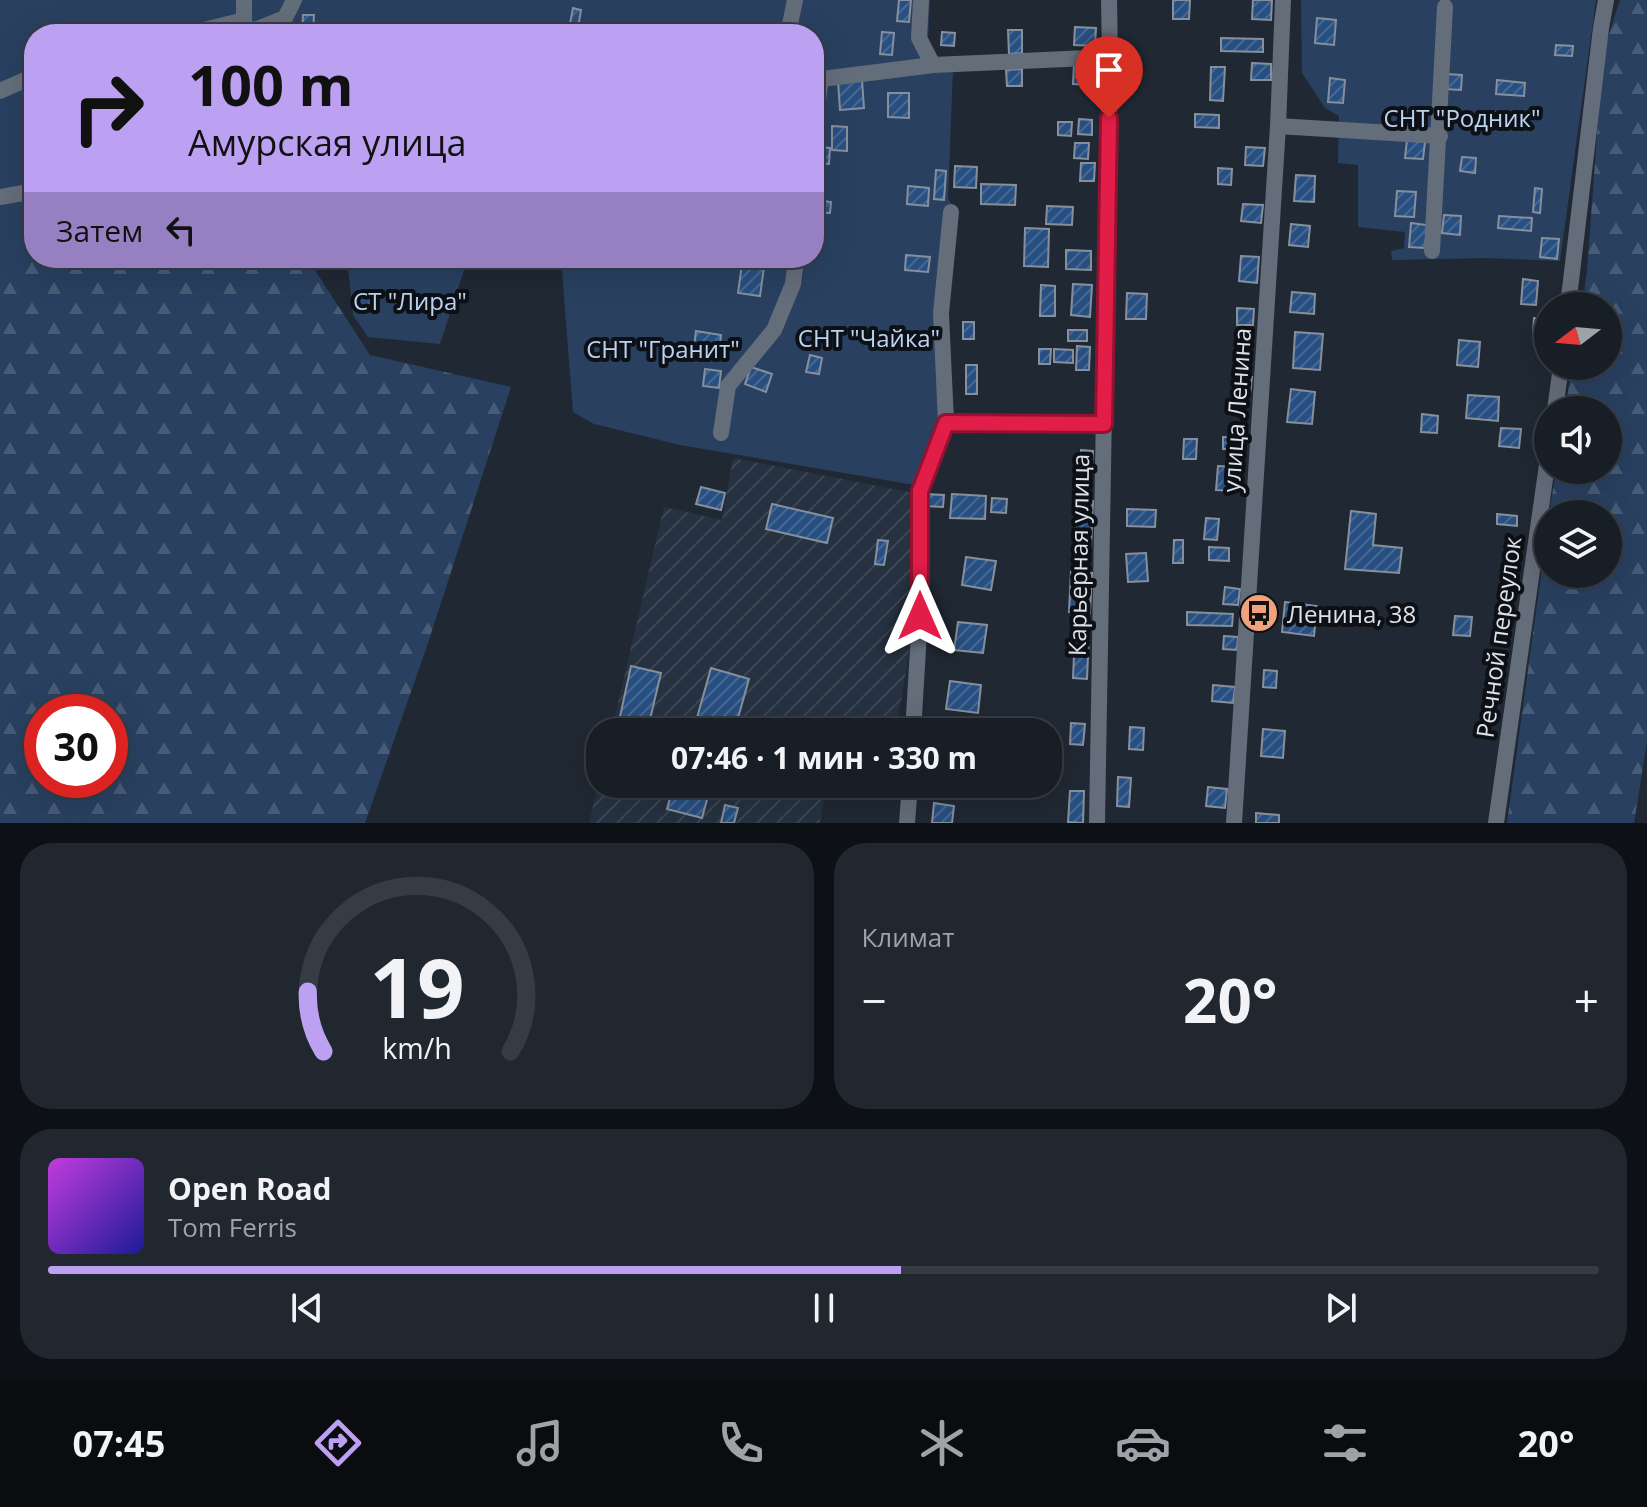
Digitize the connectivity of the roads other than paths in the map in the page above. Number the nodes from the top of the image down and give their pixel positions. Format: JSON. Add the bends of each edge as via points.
{"nodes":[{"id":1,"x":244,"y":0,"type":"edge"},
{"id":2,"x":294,"y":0,"type":"edge"},
{"id":3,"x":795,"y":0,"type":"edge"},
{"id":4,"x":921,"y":0,"type":"edge"},
{"id":5,"x":1109,"y":0,"type":"edge"},
{"id":6,"x":1283,"y":0,"type":"edge"},
{"id":7,"x":1606,"y":0,"type":"edge"},
{"id":8,"x":1445,"y":7,"type":"dead end"},
{"id":9,"x":246,"y":24,"type":"edge"},
{"id":10,"x":264,"y":24,"type":"edge"},
{"id":11,"x":790,"y":24,"type":"edge"},
{"id":12,"x":1110,"y":57,"type":"junction"},
{"id":13,"x":933,"y":65,"type":"junction"},
{"id":14,"x":824,"y":79,"type":"edge"},
{"id":15,"x":24,"y":80,"type":"edge"},
{"id":16,"x":0,"y":91,"type":"edge"},
{"id":17,"x":1278,"y":126,"type":"junction"},
{"id":18,"x":1440,"y":136,"type":"junction"},
{"id":19,"x":24,"y":193,"type":"edge"},
{"id":20,"x":0,"y":197,"type":"edge"},
{"id":21,"x":951,"y":212,"type":"dead end"},
{"id":22,"x":1432,"y":251,"type":"dead end"},
{"id":23,"x":795,"y":268,"type":"edge"},
{"id":24,"x":1570,"y":292,"type":"edge"},
{"id":25,"x":946,"y":423,"type":"junction"},
{"id":26,"x":1104,"y":424,"type":"junction"},
{"id":27,"x":721,"y":433,"type":"dead end"},
{"id":28,"x":1544,"y":484,"type":"edge"},
{"id":29,"x":914,"y":718,"type":"edge"},
{"id":30,"x":909,"y":798,"type":"edge"},
{"id":31,"x":907,"y":823,"type":"edge"},
{"id":32,"x":1097,"y":823,"type":"edge"},
{"id":33,"x":1234,"y":823,"type":"edge"},
{"id":34,"x":1496,"y":823,"type":"edge"}],
"edges":[{"from":1,"to":9,"type":"street"},
{"from":2,"to":10,"type":"street","via":[[285,18]]},
{"from":3,"to":11,"type":"street"},
{"from":4,"to":13,"type":"street","via":[[919,38]]},
{"from":5,"to":12,"type":"street","name":"Карьерная улица"},
{"from":6,"to":17,"type":"street","name":"улица Ленина"},
{"from":7,"to":24,"type":"street"},
{"from":8,"to":18,"type":"street"},
{"from":12,"to":13,"type":"street"},
{"from":12,"to":26,"type":"street","name":"Карьерная улица"},
{"from":13,"to":14,"type":"street"},
{"from":15,"to":16,"type":"street"},
{"from":17,"to":18,"type":"street"},
{"from":17,"to":33,"type":"street","name":"улица Ленина"},
{"from":18,"to":22,"type":"street"},
{"from":19,"to":20,"type":"street"},
{"from":21,"to":25,"type":"street","via":[[941,313]]},
{"from":23,"to":27,"type":"street","via":[[774,330],[728,386]]},
{"from":25,"to":26,"type":"street"},
{"from":25,"to":29,"type":"street","via":[[920,491]]},
{"from":26,"to":32,"type":"street","name":"Карьерная улица"},
{"from":28,"to":34,"type":"street","name":"Речной переулок"},
{"from":30,"to":31,"type":"street"}]}
